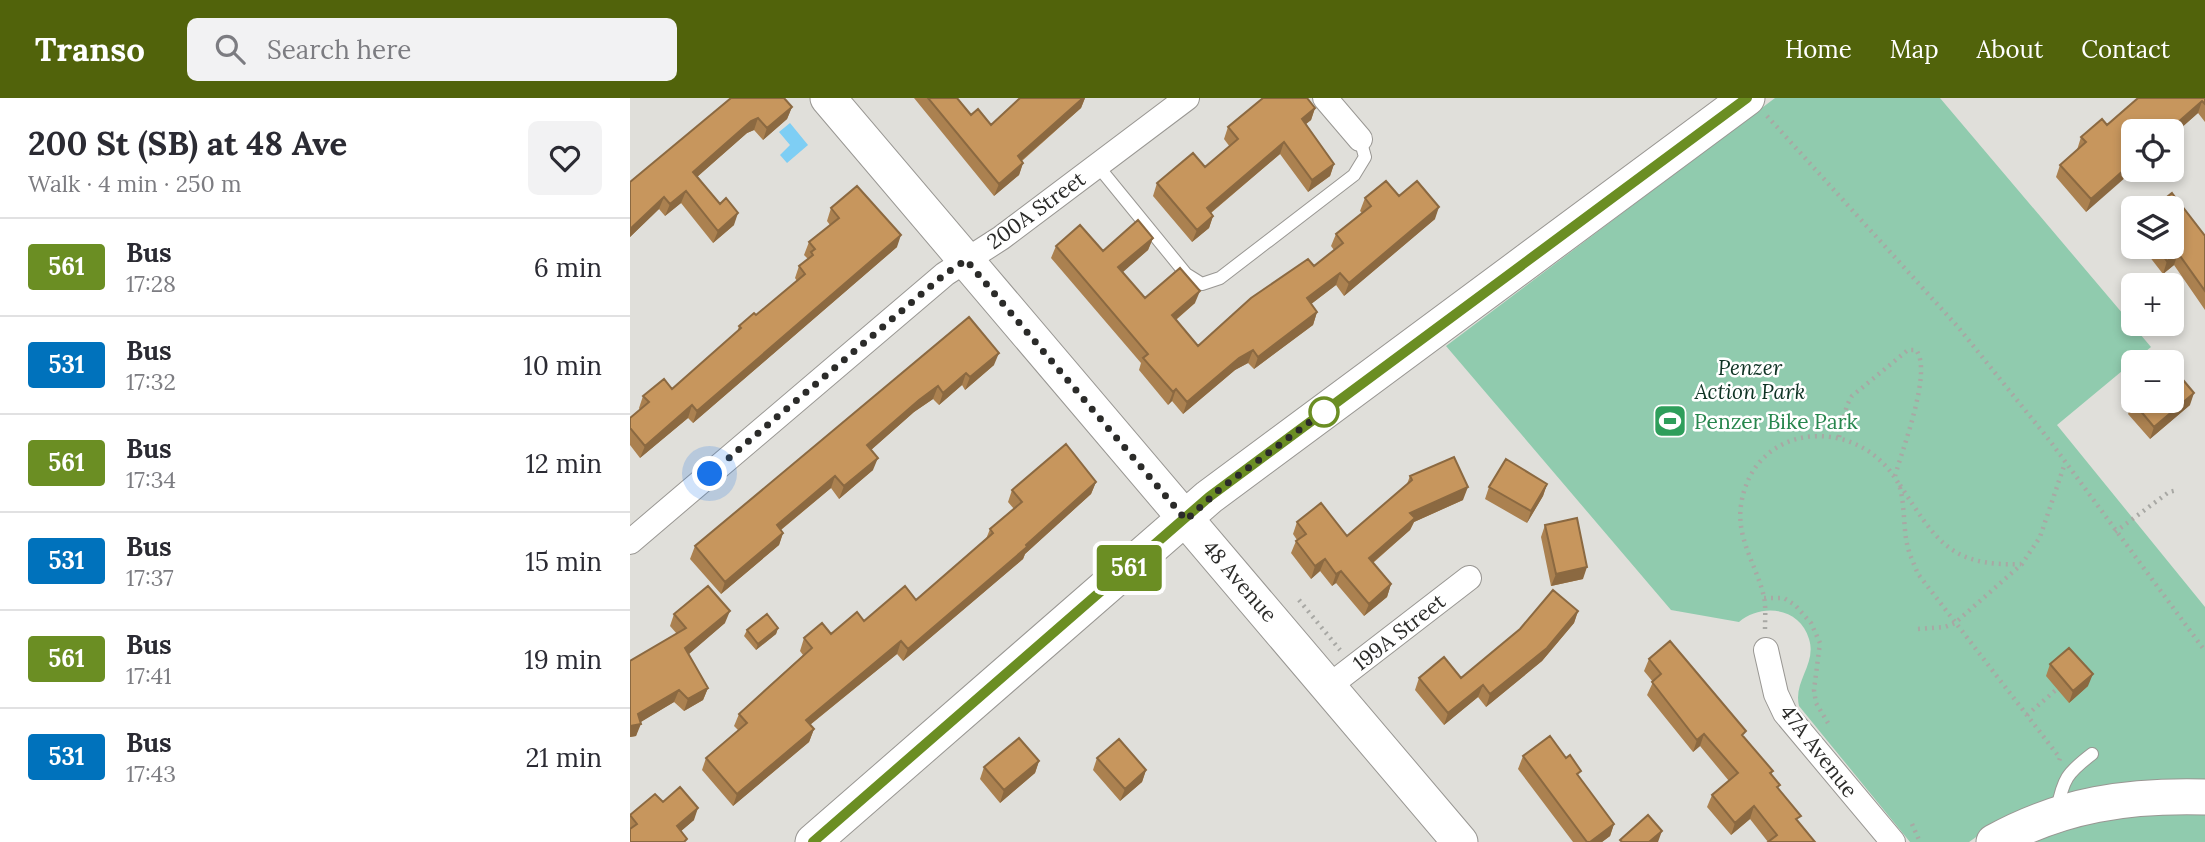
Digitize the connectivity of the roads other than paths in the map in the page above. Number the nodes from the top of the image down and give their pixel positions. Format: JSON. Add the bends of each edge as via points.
{"nodes":[{"id":1,"x":828,"y":98,"type":"edge"},
{"id":2,"x":1187,"y":98,"type":"edge"},
{"id":3,"x":1325,"y":98,"type":"edge"},
{"id":4,"x":1756,"y":105,"type":"edge"},
{"id":5,"x":1360,"y":139,"type":"joint"},
{"id":6,"x":1097,"y":165,"type":"junction"},
{"id":7,"x":966,"y":260,"type":"junction"},
{"id":8,"x":1186,"y":520,"type":"junction"},
{"id":9,"x":630,"y":542,"type":"edge"},
{"id":10,"x":1469,"y":578,"type":"dead end"},
{"id":11,"x":1766,"y":650,"type":"dead end"},
{"id":12,"x":1329,"y":686,"type":"junction"},
{"id":13,"x":2092,"y":754,"type":"dead end"},
{"id":14,"x":2205,"y":797,"type":"edge"},
{"id":15,"x":2056,"y":814,"type":"junction"},
{"id":16,"x":813,"y":842,"type":"edge"},
{"id":17,"x":1460,"y":842,"type":"edge"},
{"id":18,"x":1893,"y":842,"type":"edge"},
{"id":19,"x":1994,"y":842,"type":"edge"}],
"edges":[{"from":1,"to":7,"type":"street","name":"48 Avenue"},
{"from":2,"to":6,"type":"street","name":"200A Street"},
{"from":3,"to":5,"type":"street"},
{"from":4,"to":8,"type":"street","via":[[1220,489]]},
{"from":5,"to":6,"type":"lane","via":[[1365,157],[1354,175],[1220,278],[1202,284],[1186,274]]},
{"from":6,"to":7,"type":"street","name":"200A Street"},
{"from":7,"to":8,"type":"street","name":"48 Avenue"},
{"from":7,"to":9,"type":"street","name":"200A Street"},
{"from":8,"to":12,"type":"street","name":"48 Avenue"},
{"from":8,"to":16,"type":"street"},
{"from":10,"to":12,"type":"street","name":"199A Street"},
{"from":11,"to":18,"type":"street","name":"47A Avenue","via":[[1785,713]]},
{"from":12,"to":17,"type":"street","name":"48 Avenue"},
{"from":13,"to":15,"type":"lane","via":[[2070,771]]},
{"from":14,"to":15,"type":"street","via":[[2122,798]]},
{"from":15,"to":19,"type":"street"}]}
